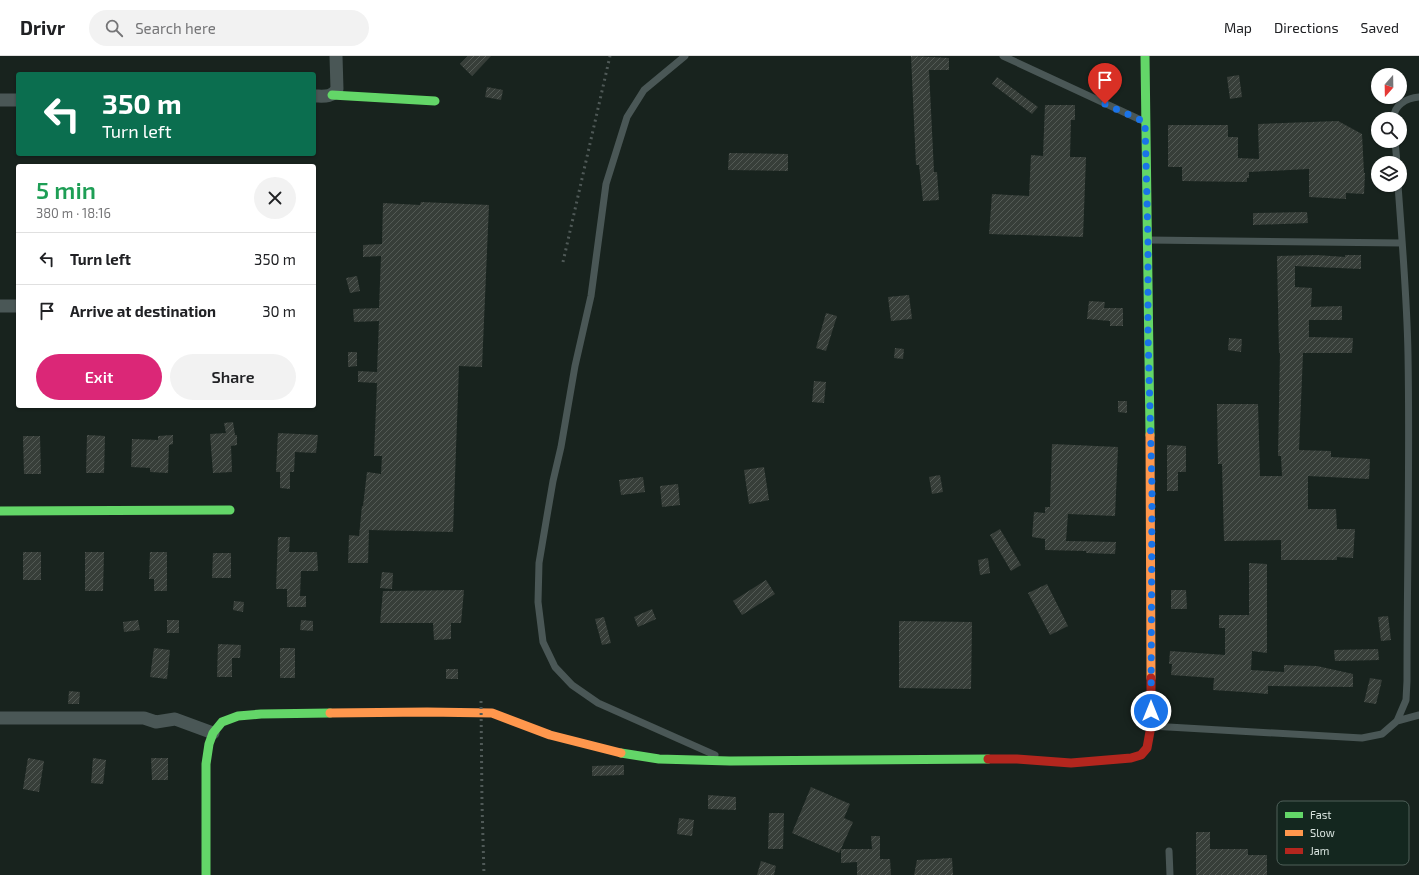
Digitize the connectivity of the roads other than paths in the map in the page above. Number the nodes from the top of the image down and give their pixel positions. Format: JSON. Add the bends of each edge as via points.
{"nodes":[{"id":1,"x":336,"y":56,"type":"edge"},
{"id":2,"x":685,"y":56,"type":"edge"},
{"id":3,"x":1002,"y":56,"type":"edge"},
{"id":4,"x":1145,"y":56,"type":"edge"},
{"id":5,"x":332,"y":95,"type":"junction"},
{"id":6,"x":316,"y":96,"type":"edge"},
{"id":7,"x":1419,"y":97,"type":"edge"},
{"id":8,"x":0,"y":100,"type":"edge"},
{"id":9,"x":16,"y":100,"type":"edge"},
{"id":10,"x":435,"y":101,"type":"dead end"},
{"id":11,"x":1395,"y":112,"type":"edge"},
{"id":12,"x":1145,"y":122,"type":"junction"},
{"id":13,"x":1398,"y":192,"type":"edge"},
{"id":14,"x":1148,"y":240,"type":"junction"},
{"id":15,"x":1402,"y":243,"type":"junction"},
{"id":16,"x":0,"y":306,"type":"edge"},
{"id":17,"x":16,"y":306,"type":"edge"},
{"id":18,"x":230,"y":510,"type":"dead end"},
{"id":19,"x":0,"y":511,"type":"edge"},
{"id":20,"x":1419,"y":715,"type":"edge"},
{"id":21,"x":0,"y":718,"type":"edge"},
{"id":22,"x":1397,"y":721,"type":"junction"},
{"id":23,"x":1151,"y":726,"type":"junction"},
{"id":24,"x":213,"y":733,"type":"junction"},
{"id":25,"x":730,"y":762,"type":"junction"},
{"id":26,"x":1169,"y":850,"type":"dead end"},
{"id":27,"x":206,"y":875,"type":"edge"},
{"id":28,"x":1170,"y":875,"type":"edge"}],
"edges":[{"from":1,"to":5,"type":"street","via":[[337,89]]},
{"from":2,"to":25,"type":"lane","via":[[644,90],[627,117],[606,184],[591,296],[546,517],[539,563],[538,602],[543,642],[555,667],[572,685],[598,703]]},
{"from":3,"to":12,"type":"lane"},
{"from":4,"to":12,"type":"street"},
{"from":5,"to":6,"type":"street"},
{"from":5,"to":10,"type":"street"},
{"from":7,"to":11,"type":"lane","via":[[1400,103]]},
{"from":8,"to":9,"type":"street"},
{"from":12,"to":14,"type":"street"},
{"from":13,"to":15,"type":"lane"},
{"from":14,"to":15,"type":"lane"},
{"from":14,"to":23,"type":"street","via":[[1152,562]]},
{"from":15,"to":22,"type":"lane","via":[[1408,353],[1407,673],[1406,700]]},
{"from":16,"to":17,"type":"street"},
{"from":18,"to":19,"type":"street"},
{"from":20,"to":22,"type":"lane"},
{"from":21,"to":24,"type":"street","via":[[144,718],[156,722],[175,719]]},
{"from":22,"to":23,"type":"lane","via":[[1382,734],[1362,738]]},
{"from":23,"to":25,"type":"street","via":[[1147,748],[1141,755],[1131,758],[1071,763],[1017,759]]},
{"from":24,"to":25,"type":"street","via":[[222,722],[238,716],[261,714],[492,713],[550,735],[616,752],[659,759]]},
{"from":24,"to":27,"type":"street","via":[[206,764]]},
{"from":26,"to":28,"type":"lane"}]}
